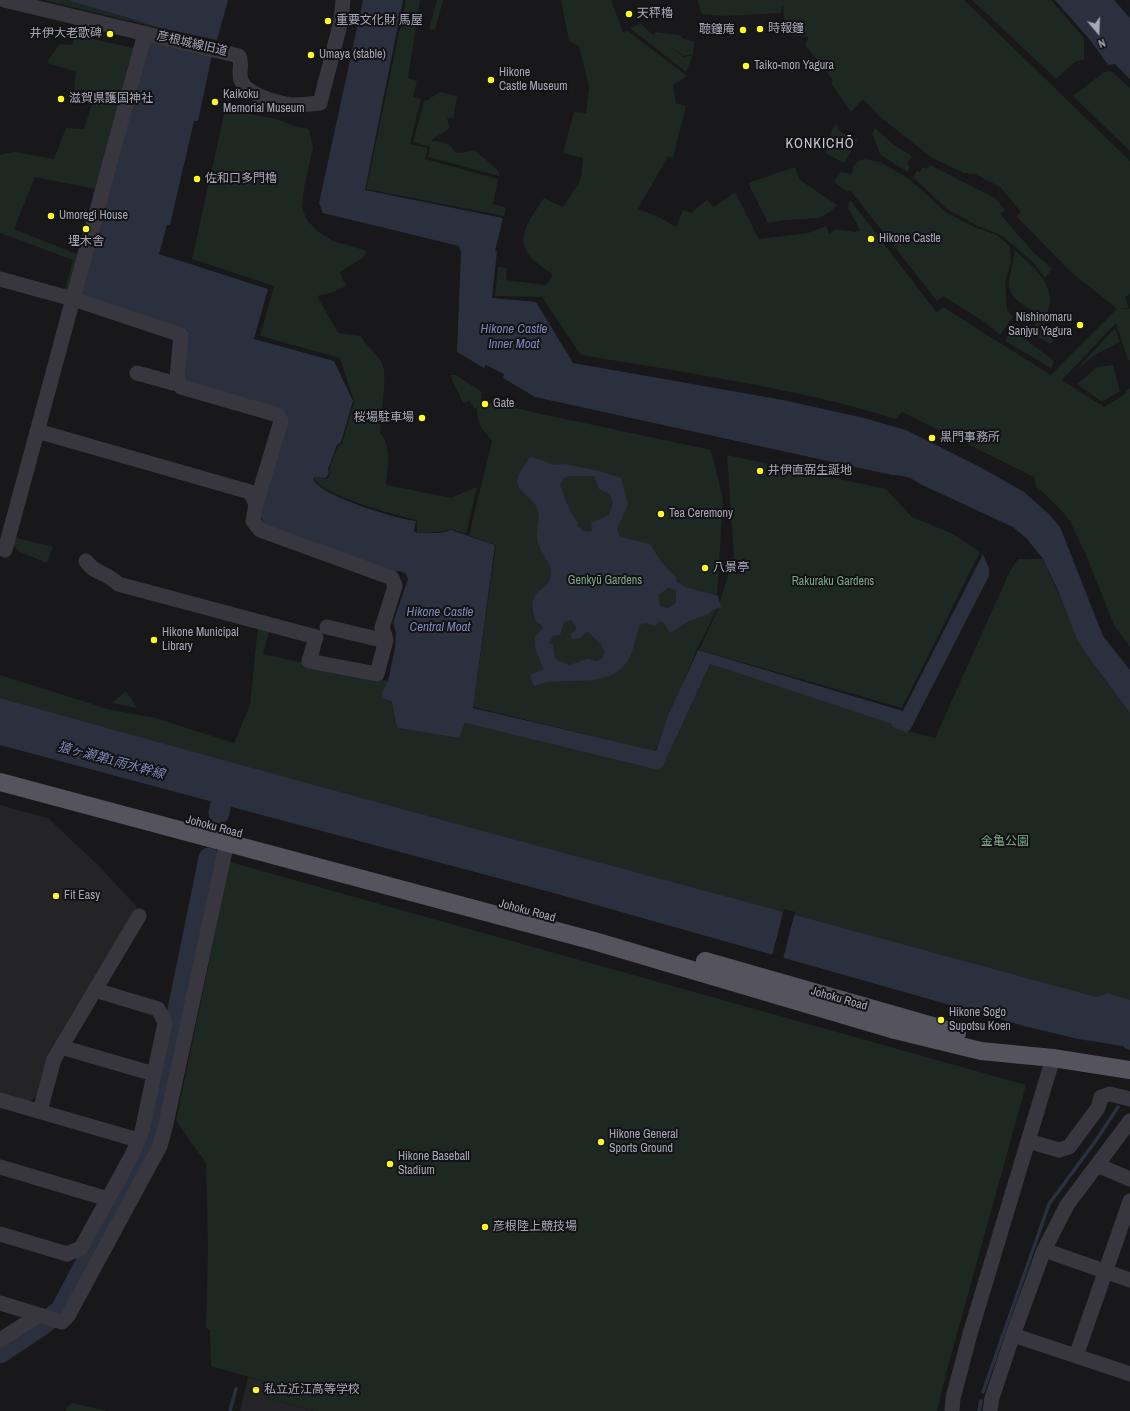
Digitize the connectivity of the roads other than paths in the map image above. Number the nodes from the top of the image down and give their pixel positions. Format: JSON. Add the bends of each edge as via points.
{"nodes":[{"id":1,"x":4,"y":0,"type":"edge"},
{"id":2,"x":343,"y":0,"type":"edge"},
{"id":3,"x":145,"y":33,"type":"junction"},
{"id":4,"x":0,"y":279,"type":"edge"},
{"id":5,"x":73,"y":299,"type":"junction"},
{"id":6,"x":137,"y":373,"type":"dead end"},
{"id":7,"x":179,"y":382,"type":"junction"},
{"id":8,"x":37,"y":431,"type":"junction"},
{"id":9,"x":256,"y":504,"type":"junction"},
{"id":10,"x":0,"y":548,"type":"edge"},
{"id":11,"x":86,"y":561,"type":"dead end"},
{"id":12,"x":327,"y":627,"type":"dead end"},
{"id":13,"x":385,"y":635,"type":"junction"},
{"id":14,"x":0,"y":771,"type":"edge"},
{"id":15,"x":0,"y":782,"type":"edge"},
{"id":16,"x":227,"y":842,"type":"junction"},
{"id":17,"x":139,"y":916,"type":"dead end"},
{"id":18,"x":95,"y":990,"type":"junction"},
{"id":19,"x":61,"y":1047,"type":"junction"},
{"id":20,"x":1053,"y":1058,"type":"junction"},
{"id":21,"x":1130,"y":1070,"type":"edge"},
{"id":22,"x":154,"y":1074,"type":"junction"},
{"id":23,"x":1130,"y":1099,"type":"edge"},
{"id":24,"x":0,"y":1100,"type":"edge"},
{"id":25,"x":40,"y":1111,"type":"junction"},
{"id":26,"x":1130,"y":1121,"type":"edge"},
{"id":27,"x":138,"y":1140,"type":"junction"},
{"id":28,"x":1028,"y":1141,"type":"junction"},
{"id":29,"x":1097,"y":1165,"type":"junction"},
{"id":30,"x":0,"y":1167,"type":"edge"},
{"id":31,"x":1130,"y":1179,"type":"edge"},
{"id":32,"x":108,"y":1199,"type":"junction"},
{"id":33,"x":1130,"y":1201,"type":"edge"},
{"id":34,"x":0,"y":1234,"type":"edge"},
{"id":35,"x":1044,"y":1250,"type":"junction"},
{"id":36,"x":1105,"y":1271,"type":"junction"},
{"id":37,"x":1130,"y":1280,"type":"edge"},
{"id":38,"x":0,"y":1303,"type":"edge"},
{"id":39,"x":47,"y":1317,"type":"junction"},
{"id":40,"x":1013,"y":1335,"type":"junction"},
{"id":41,"x":0,"y":1340,"type":"edge"},
{"id":42,"x":1076,"y":1356,"type":"junction"},
{"id":43,"x":1130,"y":1374,"type":"edge"},
{"id":44,"x":952,"y":1411,"type":"edge"},
{"id":45,"x":990,"y":1411,"type":"edge"}],
"edges":[{"from":1,"to":3,"type":"street","name":"彦根城線旧道"},
{"from":2,"to":3,"type":"street","name":"彦根城線旧道","via":[[341,21],[320,103],[291,105],[255,95],[241,79],[242,62],[239,56]]},
{"from":3,"to":5,"type":"street"},
{"from":4,"to":5,"type":"street"},
{"from":5,"to":7,"type":"street","via":[[181,335]]},
{"from":5,"to":8,"type":"street"},
{"from":6,"to":7,"type":"street","via":[[173,383]]},
{"from":7,"to":9,"type":"street","via":[[181,387],[278,415],[281,421]]},
{"from":8,"to":9,"type":"street","via":[[250,492]]},
{"from":8,"to":10,"type":"street","via":[[5,550]]},
{"from":9,"to":13,"type":"street","via":[[253,521],[260,530],[392,578],[395,586],[382,628]]},
{"from":11,"to":13,"type":"street","via":[[91,569],[110,576],[118,584],[316,637],[309,661],[377,674]]},
{"from":12,"to":13,"type":"street","via":[[377,638]]},
{"from":14,"to":20,"type":"main road","name":"Johoku Road","via":[[597,930],[906,1019]]},
{"from":15,"to":16,"type":"main road","name":"Johoku Road"},
{"from":16,"to":20,"type":"main road","name":"Johoku Road","via":[[594,941],[895,1030],[981,1051]]},
{"from":16,"to":39,"type":"street","via":[[160,1146],[68,1316],[62,1322]]},
{"from":17,"to":18,"type":"street"},
{"from":18,"to":19,"type":"street"},
{"from":18,"to":22,"type":"street","via":[[158,1009],[165,1023]]},
{"from":19,"to":22,"type":"street"},
{"from":19,"to":25,"type":"street","via":[[54,1058]]},
{"from":20,"to":21,"type":"main road","name":"Johoku Road"},
{"from":20,"to":28,"type":"street"},
{"from":22,"to":27,"type":"street"},
{"from":23,"to":28,"type":"street","via":[[1110,1094],[1102,1097],[1098,1108],[1069,1147],[1059,1150]]},
{"from":24,"to":25,"type":"street"},
{"from":25,"to":27,"type":"street"},
{"from":26,"to":29,"type":"street"},
{"from":27,"to":32,"type":"street"},
{"from":28,"to":44,"type":"street","via":[[970,1334]]},
{"from":29,"to":31,"type":"street"},
{"from":29,"to":35,"type":"street","via":[[1067,1205]]},
{"from":30,"to":32,"type":"street"},
{"from":32,"to":34,"type":"street","via":[[81,1248],[67,1254]]},
{"from":33,"to":36,"type":"street"},
{"from":35,"to":36,"type":"street"},
{"from":35,"to":40,"type":"street"},
{"from":36,"to":37,"type":"street"},
{"from":36,"to":42,"type":"street"},
{"from":38,"to":39,"type":"street"},
{"from":39,"to":41,"type":"street"},
{"from":40,"to":42,"type":"street"},
{"from":40,"to":45,"type":"street"},
{"from":42,"to":43,"type":"street"}]}
